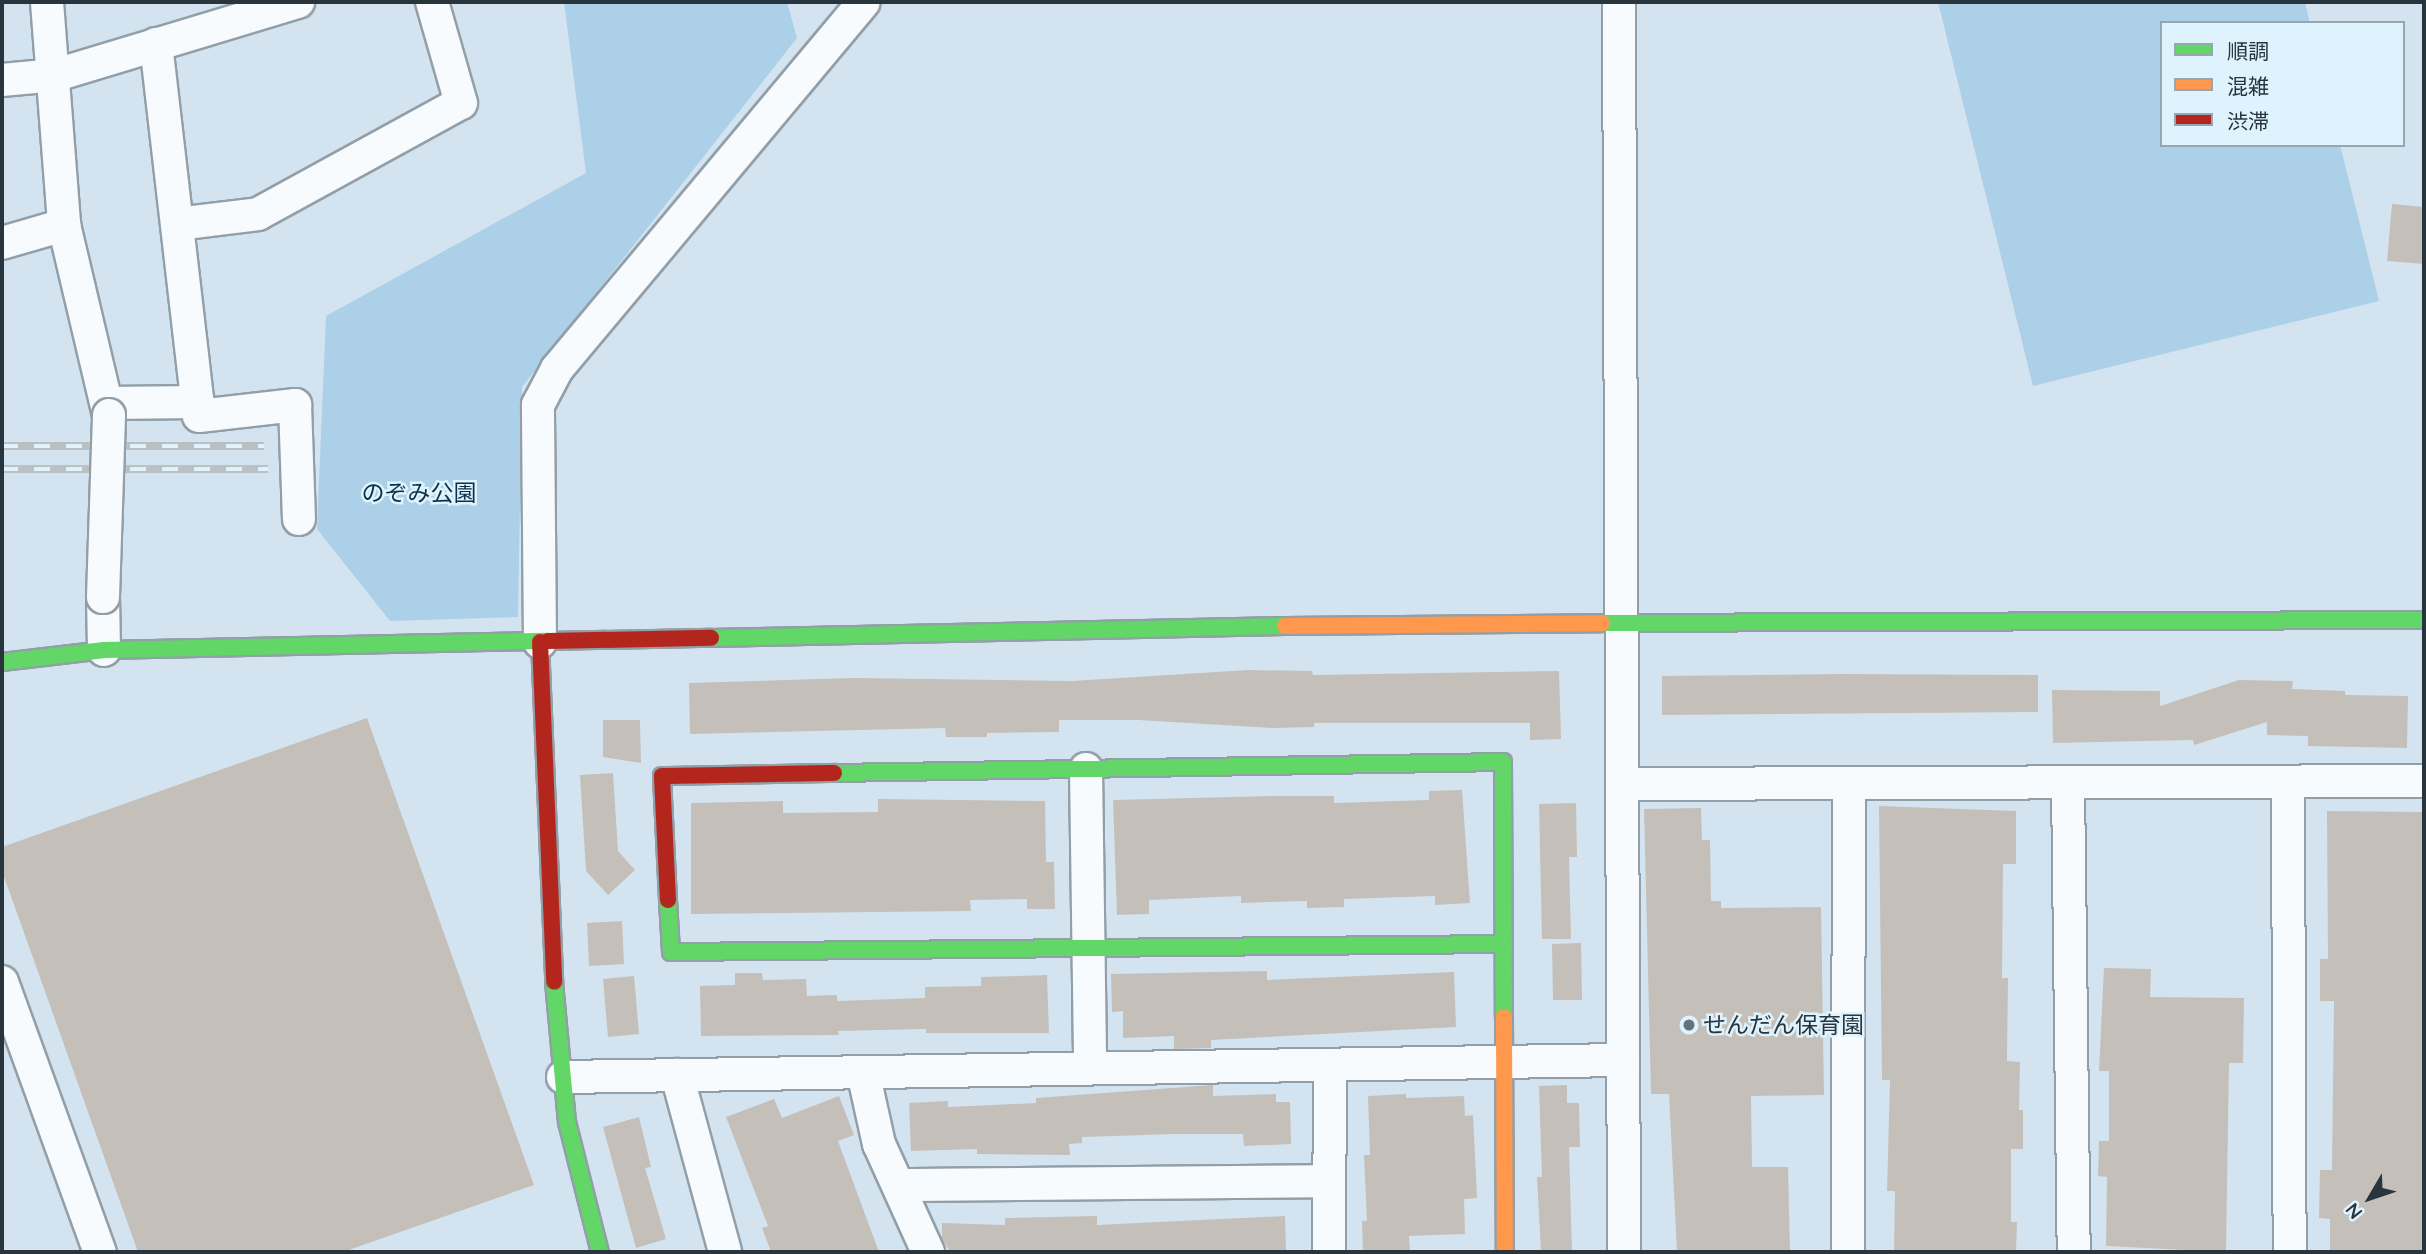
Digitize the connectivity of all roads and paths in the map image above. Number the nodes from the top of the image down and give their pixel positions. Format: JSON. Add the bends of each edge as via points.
{"nodes":[{"id":1,"x":47,"y":2,"type":"edge"},
{"id":2,"x":298,"y":2,"type":"edge"},
{"id":3,"x":432,"y":2,"type":"edge"},
{"id":4,"x":864,"y":2,"type":"edge"},
{"id":5,"x":1619,"y":2,"type":"edge"},
{"id":6,"x":156,"y":44,"type":"junction"},
{"id":7,"x":56,"y":75,"type":"junction"},
{"id":8,"x":2,"y":80,"type":"edge"},
{"id":9,"x":177,"y":224,"type":"junction"},
{"id":10,"x":64,"y":225,"type":"junction"},
{"id":11,"x":2,"y":243,"type":"edge"},
{"id":12,"x":198,"y":402,"type":"junction"},
{"id":13,"x":108,"y":409,"type":"junction"},
{"id":14,"x":299,"y":519,"type":"dead end"},
{"id":15,"x":2424,"y":620,"type":"edge"},
{"id":16,"x":1621,"y":624,"type":"junction"},
{"id":17,"x":540,"y":642,"type":"junction"},
{"id":18,"x":104,"y":650,"type":"junction"},
{"id":19,"x":2,"y":662,"type":"edge"},
{"id":20,"x":1086,"y":769,"type":"junction"},
{"id":21,"x":2424,"y":781,"type":"edge"},
{"id":22,"x":2288,"y":782,"type":"junction"},
{"id":23,"x":1849,"y":783,"type":"junction"},
{"id":24,"x":2068,"y":783,"type":"junction"},
{"id":25,"x":1622,"y":784,"type":"junction"},
{"id":26,"x":1504,"y":944,"type":"junction"},
{"id":27,"x":1088,"y":948,"type":"junction"},
{"id":28,"x":2,"y":982,"type":"edge"},
{"id":29,"x":1623,"y":1060,"type":"junction"},
{"id":30,"x":1505,"y":1062,"type":"junction"},
{"id":31,"x":1330,"y":1065,"type":"junction"},
{"id":32,"x":1090,"y":1068,"type":"junction"},
{"id":33,"x":863,"y":1072,"type":"junction"},
{"id":34,"x":677,"y":1075,"type":"junction"},
{"id":35,"x":563,"y":1077,"type":"junction"},
{"id":36,"x":1329,"y":1181,"type":"junction"},
{"id":37,"x":899,"y":1185,"type":"junction"},
{"id":38,"x":100,"y":1252,"type":"edge"},
{"id":39,"x":600,"y":1252,"type":"edge"},
{"id":40,"x":725,"y":1252,"type":"edge"},
{"id":41,"x":928,"y":1252,"type":"edge"},
{"id":42,"x":1329,"y":1252,"type":"edge"},
{"id":43,"x":1505,"y":1252,"type":"edge"},
{"id":44,"x":1624,"y":1252,"type":"edge"},
{"id":45,"x":1849,"y":1252,"type":"edge"},
{"id":46,"x":2074,"y":1252,"type":"edge"},
{"id":47,"x":2290,"y":1252,"type":"edge"}],
"edges":[{"from":1,"to":7,"type":"street"},
{"from":2,"to":6,"type":"street"},
{"from":3,"to":9,"type":"street","via":[[461,103],[258,214]]},
{"from":4,"to":17,"type":"street","via":[[557,369],[538,405]]},
{"from":5,"to":16,"type":"street"},
{"from":6,"to":7,"type":"street"},
{"from":6,"to":9,"type":"street"},
{"from":7,"to":8,"type":"street"},
{"from":7,"to":10,"type":"street"},
{"from":9,"to":12,"type":"street"},
{"from":10,"to":11,"type":"street"},
{"from":10,"to":13,"type":"street"},
{"from":12,"to":13,"type":"street"},
{"from":12,"to":14,"type":"street","via":[[199,416],[295,405]]},
{"from":13,"to":18,"type":"street","bridge":true},
{"from":15,"to":16,"type":"street"},
{"from":16,"to":17,"type":"street","via":[[1454,623]]},
{"from":16,"to":25,"type":"street"},
{"from":17,"to":18,"type":"street"},
{"from":17,"to":35,"type":"street","via":[[548,918]]},
{"from":18,"to":19,"type":"street"},
{"from":20,"to":26,"type":"street","via":[[1503,762]]},
{"from":20,"to":27,"type":"street"},
{"from":20,"to":27,"type":"street","via":[[662,776],[671,952]]},
{"from":21,"to":22,"type":"street"},
{"from":22,"to":24,"type":"street"},
{"from":22,"to":47,"type":"street"},
{"from":23,"to":24,"type":"street"},
{"from":23,"to":25,"type":"street"},
{"from":23,"to":45,"type":"street"},
{"from":24,"to":46,"type":"street"},
{"from":25,"to":29,"type":"street"},
{"from":26,"to":27,"type":"street"},
{"from":26,"to":30,"type":"street"},
{"from":27,"to":32,"type":"street"},
{"from":28,"to":38,"type":"street"},
{"from":29,"to":30,"type":"street"},
{"from":29,"to":44,"type":"street"},
{"from":30,"to":31,"type":"street"},
{"from":30,"to":43,"type":"street"},
{"from":31,"to":32,"type":"street"},
{"from":31,"to":36,"type":"street"},
{"from":32,"to":33,"type":"street"},
{"from":33,"to":34,"type":"street"},
{"from":33,"to":37,"type":"street","via":[[879,1144]]},
{"from":34,"to":35,"type":"street"},
{"from":34,"to":40,"type":"street"},
{"from":35,"to":39,"type":"street","via":[[567,1122]]},
{"from":36,"to":37,"type":"street"},
{"from":36,"to":42,"type":"street"},
{"from":37,"to":41,"type":"street"}]}
